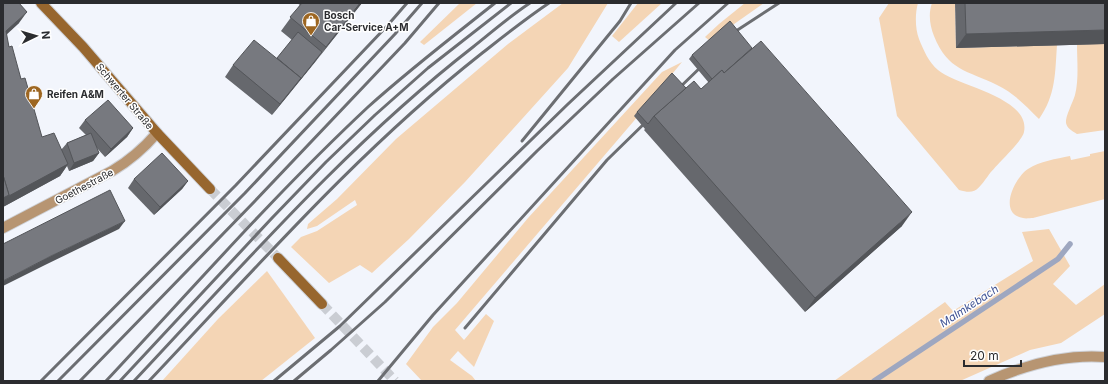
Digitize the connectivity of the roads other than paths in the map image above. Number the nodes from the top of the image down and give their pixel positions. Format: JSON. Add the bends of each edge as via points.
{"nodes":[{"id":1,"x":41,"y":3,"type":"edge"},
{"id":2,"x":156,"y":133,"type":"junction"},
{"id":3,"x":210,"y":189,"type":"tunnel mouth"},
{"id":4,"x":3,"y":228,"type":"edge"},
{"id":5,"x":278,"y":258,"type":"tunnel mouth"},
{"id":6,"x":322,"y":304,"type":"tunnel mouth"},
{"id":7,"x":1105,"y":357,"type":"edge"},
{"id":8,"x":989,"y":381,"type":"edge"}],
"edges":[{"from":1,"to":2,"type":"main road","name":"Schwerter Straße","via":[[83,47]]},
{"from":2,"to":3,"type":"main road","name":"Schwerter Straße"},
{"from":2,"to":4,"type":"street","name":"Goethestraße","via":[[146,145],[112,172]]},
{"from":5,"to":6,"type":"main road"},
{"from":7,"to":8,"type":"street","via":[[1064,358],[1008,372]]}]}
